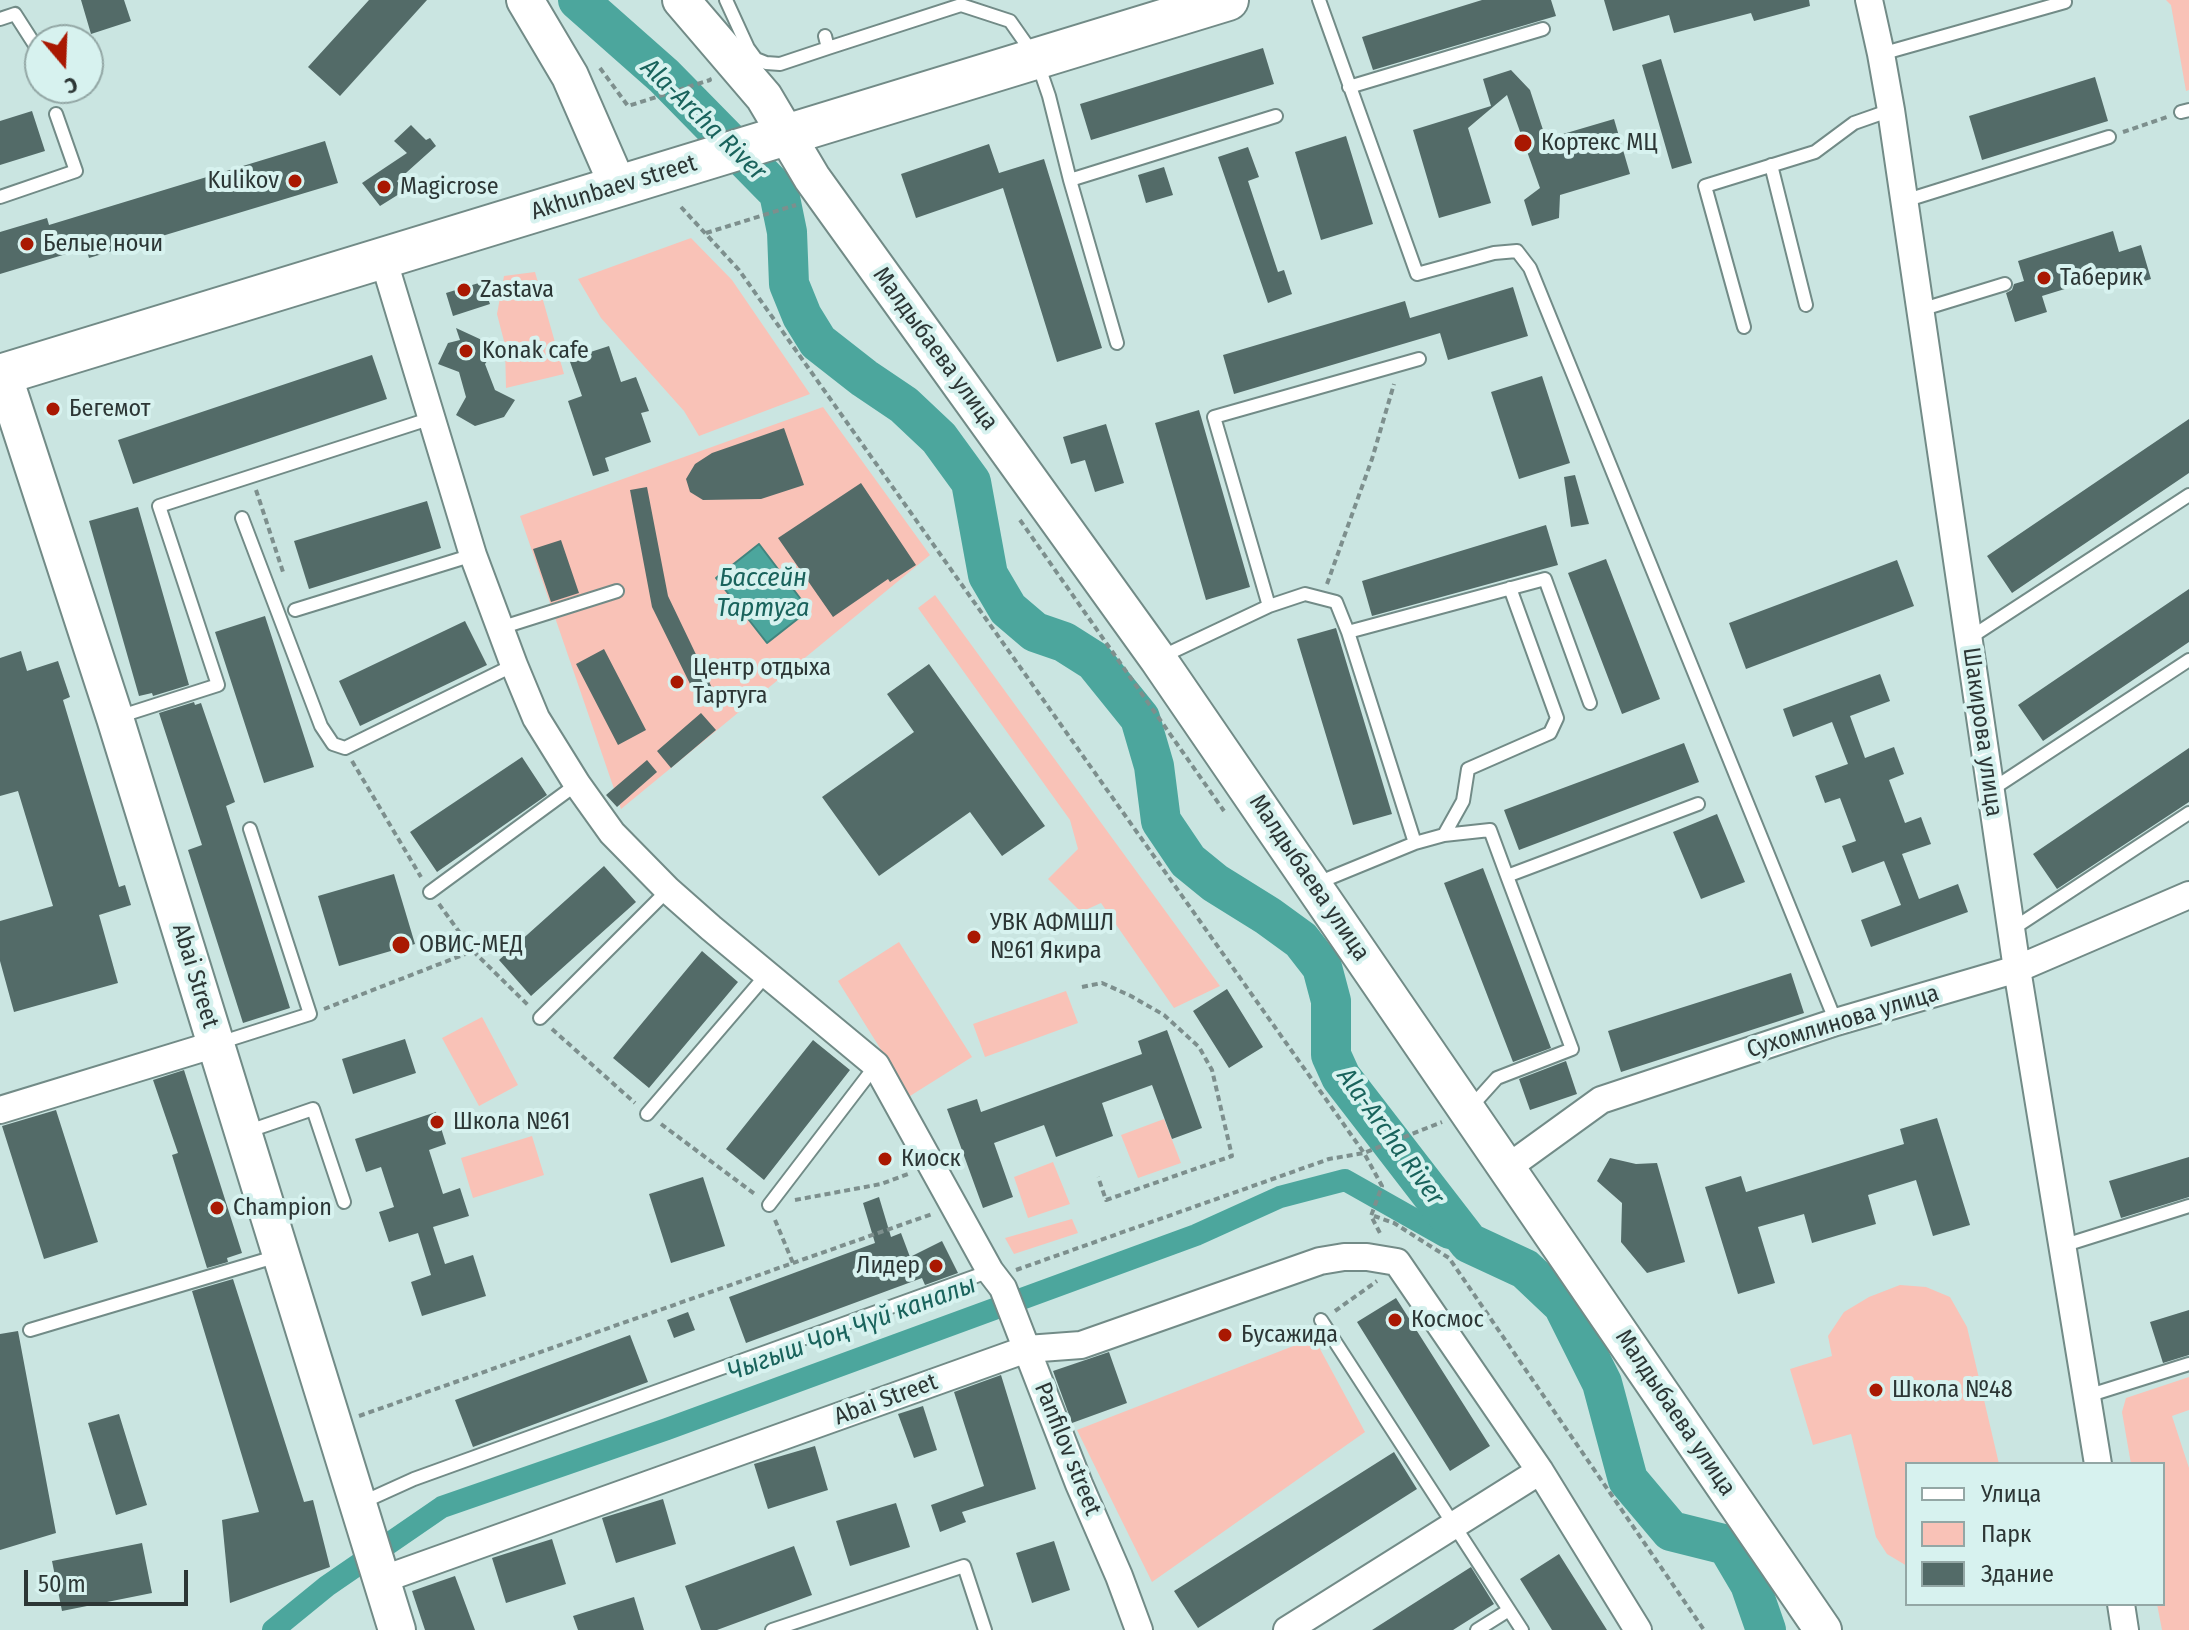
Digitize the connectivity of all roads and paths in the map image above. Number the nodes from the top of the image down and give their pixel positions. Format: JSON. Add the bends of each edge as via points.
{"nodes":[{"id":1,"x":525,"y":0,"type":"edge"},
{"id":2,"x":681,"y":0,"type":"edge"},
{"id":3,"x":726,"y":0,"type":"edge"},
{"id":4,"x":944,"y":0,"type":"edge"},
{"id":5,"x":1228,"y":0,"type":"edge"},
{"id":6,"x":1319,"y":0,"type":"edge"},
{"id":7,"x":1869,"y":0,"type":"edge"},
{"id":8,"x":2065,"y":2,"type":"dead end"},
{"id":9,"x":961,"y":5,"type":"junction"},
{"id":10,"x":0,"y":19,"type":"edge"},
{"id":11,"x":24,"y":28,"type":"edge"},
{"id":12,"x":1543,"y":29,"type":"dead end"},
{"id":13,"x":1881,"y":54,"type":"junction"},
{"id":14,"x":1036,"y":58,"type":"junction"},
{"id":15,"x":710,"y":80,"type":"dead end"},
{"id":16,"x":1349,"y":87,"type":"junction"},
{"id":17,"x":628,"y":106,"type":"dead end"},
{"id":18,"x":1891,"y":110,"type":"junction"},
{"id":19,"x":2185,"y":111,"type":"edge"},
{"id":20,"x":56,"y":114,"type":"dead end"},
{"id":21,"x":1276,"y":116,"type":"dead end"},
{"id":22,"x":2109,"y":137,"type":"joint"},
{"id":23,"x":772,"y":138,"type":"junction"},
{"id":24,"x":1771,"y":165,"type":"junction"},
{"id":25,"x":1070,"y":180,"type":"junction"},
{"id":26,"x":618,"y":186,"type":"junction"},
{"id":27,"x":0,"y":197,"type":"edge"},
{"id":28,"x":1904,"y":201,"type":"junction"},
{"id":29,"x":803,"y":203,"type":"dead end"},
{"id":30,"x":681,"y":207,"type":"dead end"},
{"id":31,"x":706,"y":233,"type":"junction"},
{"id":32,"x":383,"y":258,"type":"junction"},
{"id":33,"x":2005,"y":284,"type":"dead end"},
{"id":34,"x":1806,"y":305,"type":"dead end"},
{"id":35,"x":1920,"y":310,"type":"junction"},
{"id":36,"x":1744,"y":327,"type":"dead end"},
{"id":37,"x":1117,"y":343,"type":"dead end"},
{"id":38,"x":1419,"y":359,"type":"dead end"},
{"id":39,"x":2,"y":375,"type":"edge"},
{"id":40,"x":1395,"y":380,"type":"dead end"},
{"id":41,"x":432,"y":418,"type":"junction"},
{"id":42,"x":251,"y":476,"type":"junction"},
{"id":43,"x":2189,"y":495,"type":"edge"},
{"id":44,"x":242,"y":518,"type":"dead end"},
{"id":45,"x":473,"y":555,"type":"junction"},
{"id":46,"x":1510,"y":588,"type":"junction"},
{"id":47,"x":617,"y":591,"type":"dead end"},
{"id":48,"x":1322,"y":598,"type":"junction"},
{"id":49,"x":1269,"y":606,"type":"junction"},
{"id":50,"x":295,"y":610,"type":"joint"},
{"id":51,"x":500,"y":628,"type":"junction"},
{"id":52,"x":1348,"y":632,"type":"junction"},
{"id":53,"x":1968,"y":639,"type":"junction"},
{"id":54,"x":1158,"y":659,"type":"junction"},
{"id":55,"x":2189,"y":660,"type":"edge"},
{"id":56,"x":514,"y":665,"type":"junction"},
{"id":57,"x":1590,"y":703,"type":"dead end"},
{"id":58,"x":115,"y":718,"type":"junction"},
{"id":59,"x":345,"y":748,"type":"junction"},
{"id":60,"x":577,"y":784,"type":"junction"},
{"id":61,"x":1991,"y":790,"type":"junction"},
{"id":62,"x":1698,"y":804,"type":"dead end"},
{"id":63,"x":2189,"y":813,"type":"edge"},
{"id":64,"x":250,"y":829,"type":"dead end"},
{"id":65,"x":1444,"y":835,"type":"junction"},
{"id":66,"x":1415,"y":843,"type":"junction"},
{"id":67,"x":1507,"y":876,"type":"junction"},
{"id":68,"x":1314,"y":884,"type":"junction"},
{"id":69,"x":668,"y":890,"type":"junction"},
{"id":70,"x":430,"y":892,"type":"junction"},
{"id":71,"x":2189,"y":895,"type":"edge"},
{"id":72,"x":2011,"y":930,"type":"junction"},
{"id":73,"x":473,"y":951,"type":"junction"},
{"id":74,"x":2017,"y":969,"type":"junction"},
{"id":75,"x":767,"y":974,"type":"junction"},
{"id":76,"x":1082,"y":987,"type":"dead end"},
{"id":77,"x":310,"y":1014,"type":"junction"},
{"id":78,"x":540,"y":1018,"type":"junction"},
{"id":79,"x":1836,"y":1022,"type":"junction"},
{"id":80,"x":216,"y":1044,"type":"junction"},
{"id":81,"x":876,"y":1065,"type":"junction"},
{"id":82,"x":0,"y":1110,"type":"edge"},
{"id":83,"x":647,"y":1114,"type":"junction"},
{"id":84,"x":1455,"y":1116,"type":"junction"},
{"id":85,"x":243,"y":1133,"type":"junction"},
{"id":86,"x":1364,"y":1153,"type":"junction"},
{"id":87,"x":931,"y":1165,"type":"junction"},
{"id":88,"x":1507,"y":1168,"type":"junction"},
{"id":89,"x":1098,"y":1177,"type":"dead end"},
{"id":90,"x":344,"y":1202,"type":"dead end"},
{"id":91,"x":769,"y":1205,"type":"junction"},
{"id":92,"x":954,"y":1206,"type":"junction"},
{"id":93,"x":2189,"y":1206,"type":"edge"},
{"id":94,"x":1371,"y":1216,"type":"junction"},
{"id":95,"x":1382,"y":1237,"type":"dead end"},
{"id":96,"x":2062,"y":1246,"type":"junction"},
{"id":97,"x":281,"y":1256,"type":"junction"},
{"id":98,"x":793,"y":1263,"type":"junction"},
{"id":99,"x":1392,"y":1269,"type":"junction"},
{"id":100,"x":996,"y":1280,"type":"junction"},
{"id":101,"x":1321,"y":1320,"type":"joint"},
{"id":102,"x":30,"y":1330,"type":"dead end"},
{"id":103,"x":1027,"y":1349,"type":"junction"},
{"id":104,"x":2189,"y":1364,"type":"edge"},
{"id":105,"x":2087,"y":1396,"type":"junction"},
{"id":106,"x":334,"y":1424,"type":"junction"},
{"id":107,"x":2098,"y":1462,"type":"edge"},
{"id":108,"x":1540,"y":1471,"type":"junction"},
{"id":109,"x":1454,"y":1525,"type":"junction"},
{"id":110,"x":371,"y":1546,"type":"junction"},
{"id":111,"x":2121,"y":1606,"type":"edge"},
{"id":112,"x":1509,"y":1610,"type":"junction"},
{"id":113,"x":397,"y":1630,"type":"edge"},
{"id":114,"x":772,"y":1630,"type":"edge"},
{"id":115,"x":985,"y":1630,"type":"edge"},
{"id":116,"x":1139,"y":1630,"type":"edge"},
{"id":117,"x":1287,"y":1630,"type":"edge"},
{"id":118,"x":1477,"y":1630,"type":"edge"},
{"id":119,"x":1522,"y":1630,"type":"edge"},
{"id":120,"x":1638,"y":1630,"type":"edge"},
{"id":121,"x":1704,"y":1630,"type":"edge"},
{"id":122,"x":1823,"y":1630,"type":"edge"},
{"id":123,"x":2125,"y":1630,"type":"edge"}],
"edges":[{"from":1,"to":26,"type":"street","via":[[570,76]]},
{"from":2,"to":23,"type":"street","name":"Малдыбаева улица","via":[[764,97]]},
{"from":3,"to":9,"type":"lane","via":[[756,59],[780,64],[826,42]]},
{"from":4,"to":9,"type":"lane"},
{"from":5,"to":14,"type":"main road","name":"Akhunbaev street"},
{"from":6,"to":16,"type":"lane"},
{"from":7,"to":13,"type":"street","name":"Шакирова улица"},
{"from":8,"to":13,"type":"lane"},
{"from":9,"to":14,"type":"lane","via":[[1010,21]]},
{"from":10,"to":11,"type":"lane","via":[[15,14]]},
{"from":12,"to":16,"type":"lane"},
{"from":13,"to":18,"type":"street","name":"Шакирова улица"},
{"from":14,"to":23,"type":"main road","name":"Akhunbaev street"},
{"from":14,"to":25,"type":"lane"},
{"from":15,"to":17,"type":"path"},
{"from":16,"to":79,"type":"lane","via":[[1417,274],[1517,251],[1530,268]]},
{"from":18,"to":24,"type":"lane","via":[[1854,123],[1815,152]]},
{"from":18,"to":28,"type":"street","name":"Шакирова улица"},
{"from":19,"to":22,"type":"path"},
{"from":20,"to":27,"type":"lane","via":[[76,171]]},
{"from":21,"to":25,"type":"lane"},
{"from":22,"to":28,"type":"lane"},
{"from":23,"to":26,"type":"main road","name":"Akhunbaev street"},
{"from":23,"to":54,"type":"street","name":"Малдыбаева улица","via":[[812,178]]},
{"from":24,"to":34,"type":"lane"},
{"from":24,"to":36,"type":"lane","via":[[1705,186]]},
{"from":25,"to":37,"type":"lane"},
{"from":26,"to":32,"type":"main road","name":"Akhunbaev street"},
{"from":28,"to":35,"type":"street","name":"Шакирова улица"},
{"from":29,"to":31,"type":"path"},
{"from":30,"to":31,"type":"path"},
{"from":31,"to":86,"type":"path","via":[[739,270]]},
{"from":32,"to":39,"type":"main road","name":"Akhunbaev street"},
{"from":32,"to":41,"type":"street"},
{"from":33,"to":35,"type":"lane"},
{"from":35,"to":53,"type":"street","name":"Шакирова улица"},
{"from":38,"to":49,"type":"lane","via":[[1214,417]]},
{"from":39,"to":58,"type":"street","name":"Abai Street"},
{"from":40,"to":48,"type":"path"},
{"from":41,"to":42,"type":"lane"},
{"from":41,"to":45,"type":"street"},
{"from":42,"to":50,"type":"path"},
{"from":42,"to":58,"type":"lane","via":[[159,506],[218,685]]},
{"from":43,"to":53,"type":"lane"},
{"from":44,"to":59,"type":"lane","via":[[321,726],[333,744]]},
{"from":45,"to":50,"type":"lane"},
{"from":45,"to":51,"type":"street"},
{"from":46,"to":52,"type":"lane"},
{"from":46,"to":57,"type":"lane","via":[[1545,579]]},
{"from":46,"to":65,"type":"lane","via":[[1557,718],[1550,733],[1468,769],[1463,801]]},
{"from":47,"to":51,"type":"lane"},
{"from":48,"to":49,"type":"lane","via":[[1305,594]]},
{"from":48,"to":52,"type":"lane","via":[[1336,602]]},
{"from":49,"to":54,"type":"lane"},
{"from":51,"to":56,"type":"street"},
{"from":52,"to":66,"type":"lane"},
{"from":53,"to":61,"type":"street","name":"Шакирова улица"},
{"from":54,"to":68,"type":"street","name":"Малдыбаева улица"},
{"from":55,"to":61,"type":"lane"},
{"from":56,"to":59,"type":"lane"},
{"from":56,"to":60,"type":"street","via":[[536,718]]},
{"from":58,"to":80,"type":"street","name":"Abai Street"},
{"from":59,"to":70,"type":"path"},
{"from":60,"to":69,"type":"street","via":[[612,833]]},
{"from":60,"to":70,"type":"lane"},
{"from":61,"to":72,"type":"street","name":"Шакирова улица"},
{"from":62,"to":67,"type":"lane"},
{"from":63,"to":72,"type":"lane"},
{"from":64,"to":77,"type":"lane"},
{"from":65,"to":66,"type":"lane"},
{"from":65,"to":67,"type":"lane","via":[[1490,830]]},
{"from":66,"to":68,"type":"lane"},
{"from":67,"to":84,"type":"lane","via":[[1572,1049],[1497,1078]]},
{"from":68,"to":84,"type":"street","name":"Малдыбаева улица"},
{"from":69,"to":75,"type":"street"},
{"from":69,"to":78,"type":"lane"},
{"from":70,"to":73,"type":"path"},
{"from":71,"to":74,"type":"street","name":"Сухомлинова улица"},
{"from":72,"to":74,"type":"street","name":"Шакирова улица"},
{"from":73,"to":77,"type":"path"},
{"from":73,"to":78,"type":"path"},
{"from":74,"to":79,"type":"street","name":"Сухомлинова улица"},
{"from":74,"to":96,"type":"street","name":"Шакирова улица"},
{"from":75,"to":81,"type":"street"},
{"from":75,"to":83,"type":"lane"},
{"from":76,"to":89,"type":"path","via":[[1102,983],[1131,996],[1164,1015],[1199,1047],[1212,1070],[1232,1156],[1106,1200]]},
{"from":77,"to":80,"type":"lane"},
{"from":78,"to":83,"type":"path"},
{"from":79,"to":88,"type":"street","name":"Сухомлинова улица","via":[[1601,1100]]},
{"from":80,"to":82,"type":"street"},
{"from":80,"to":85,"type":"street","name":"Abai Street"},
{"from":81,"to":87,"type":"street"},
{"from":81,"to":91,"type":"lane"},
{"from":83,"to":91,"type":"path"},
{"from":84,"to":86,"type":"path"},
{"from":84,"to":88,"type":"street","name":"Малдыбаева улица"},
{"from":85,"to":90,"type":"lane","via":[[313,1109]]},
{"from":85,"to":97,"type":"street","name":"Abai Street"},
{"from":86,"to":94,"type":"path","via":[[1382,1186]]},
{"from":86,"to":100,"type":"path","via":[[1329,1159]]},
{"from":87,"to":91,"type":"path","via":[[881,1184]]},
{"from":87,"to":92,"type":"street"},
{"from":88,"to":122,"type":"street","name":"Малдыбаева улица"},
{"from":91,"to":98,"type":"path"},
{"from":92,"to":98,"type":"path"},
{"from":92,"to":100,"type":"street"},
{"from":93,"to":96,"type":"lane"},
{"from":94,"to":95,"type":"path"},
{"from":94,"to":121,"type":"path","via":[[1394,1223],[1449,1258]]},
{"from":96,"to":105,"type":"street","name":"Шакирова улица"},
{"from":97,"to":102,"type":"lane"},
{"from":97,"to":106,"type":"street","name":"Abai Street"},
{"from":98,"to":106,"type":"path"},
{"from":99,"to":101,"type":"path"},
{"from":99,"to":103,"type":"street","name":"Abai Street","via":[[1367,1257],[1320,1261],[1081,1345]]},
{"from":99,"to":108,"type":"street"},
{"from":100,"to":103,"type":"street","name":"Panfilov street"},
{"from":100,"to":110,"type":"lane","via":[[414,1479]]},
{"from":101,"to":109,"type":"lane"},
{"from":103,"to":110,"type":"street","name":"Abai Street"},
{"from":103,"to":116,"type":"street","name":"Panfilov street"},
{"from":104,"to":105,"type":"lane"},
{"from":105,"to":107,"type":"street","name":"Шакирова улица"},
{"from":106,"to":110,"type":"street","name":"Abai Street"},
{"from":108,"to":109,"type":"street"},
{"from":108,"to":120,"type":"street"},
{"from":109,"to":112,"type":"lane"},
{"from":109,"to":117,"type":"street"},
{"from":110,"to":113,"type":"street","name":"Abai Street"},
{"from":111,"to":123,"type":"street"},
{"from":112,"to":118,"type":"lane"},
{"from":112,"to":119,"type":"lane"},
{"from":114,"to":115,"type":"lane","via":[[964,1566]]}]}
